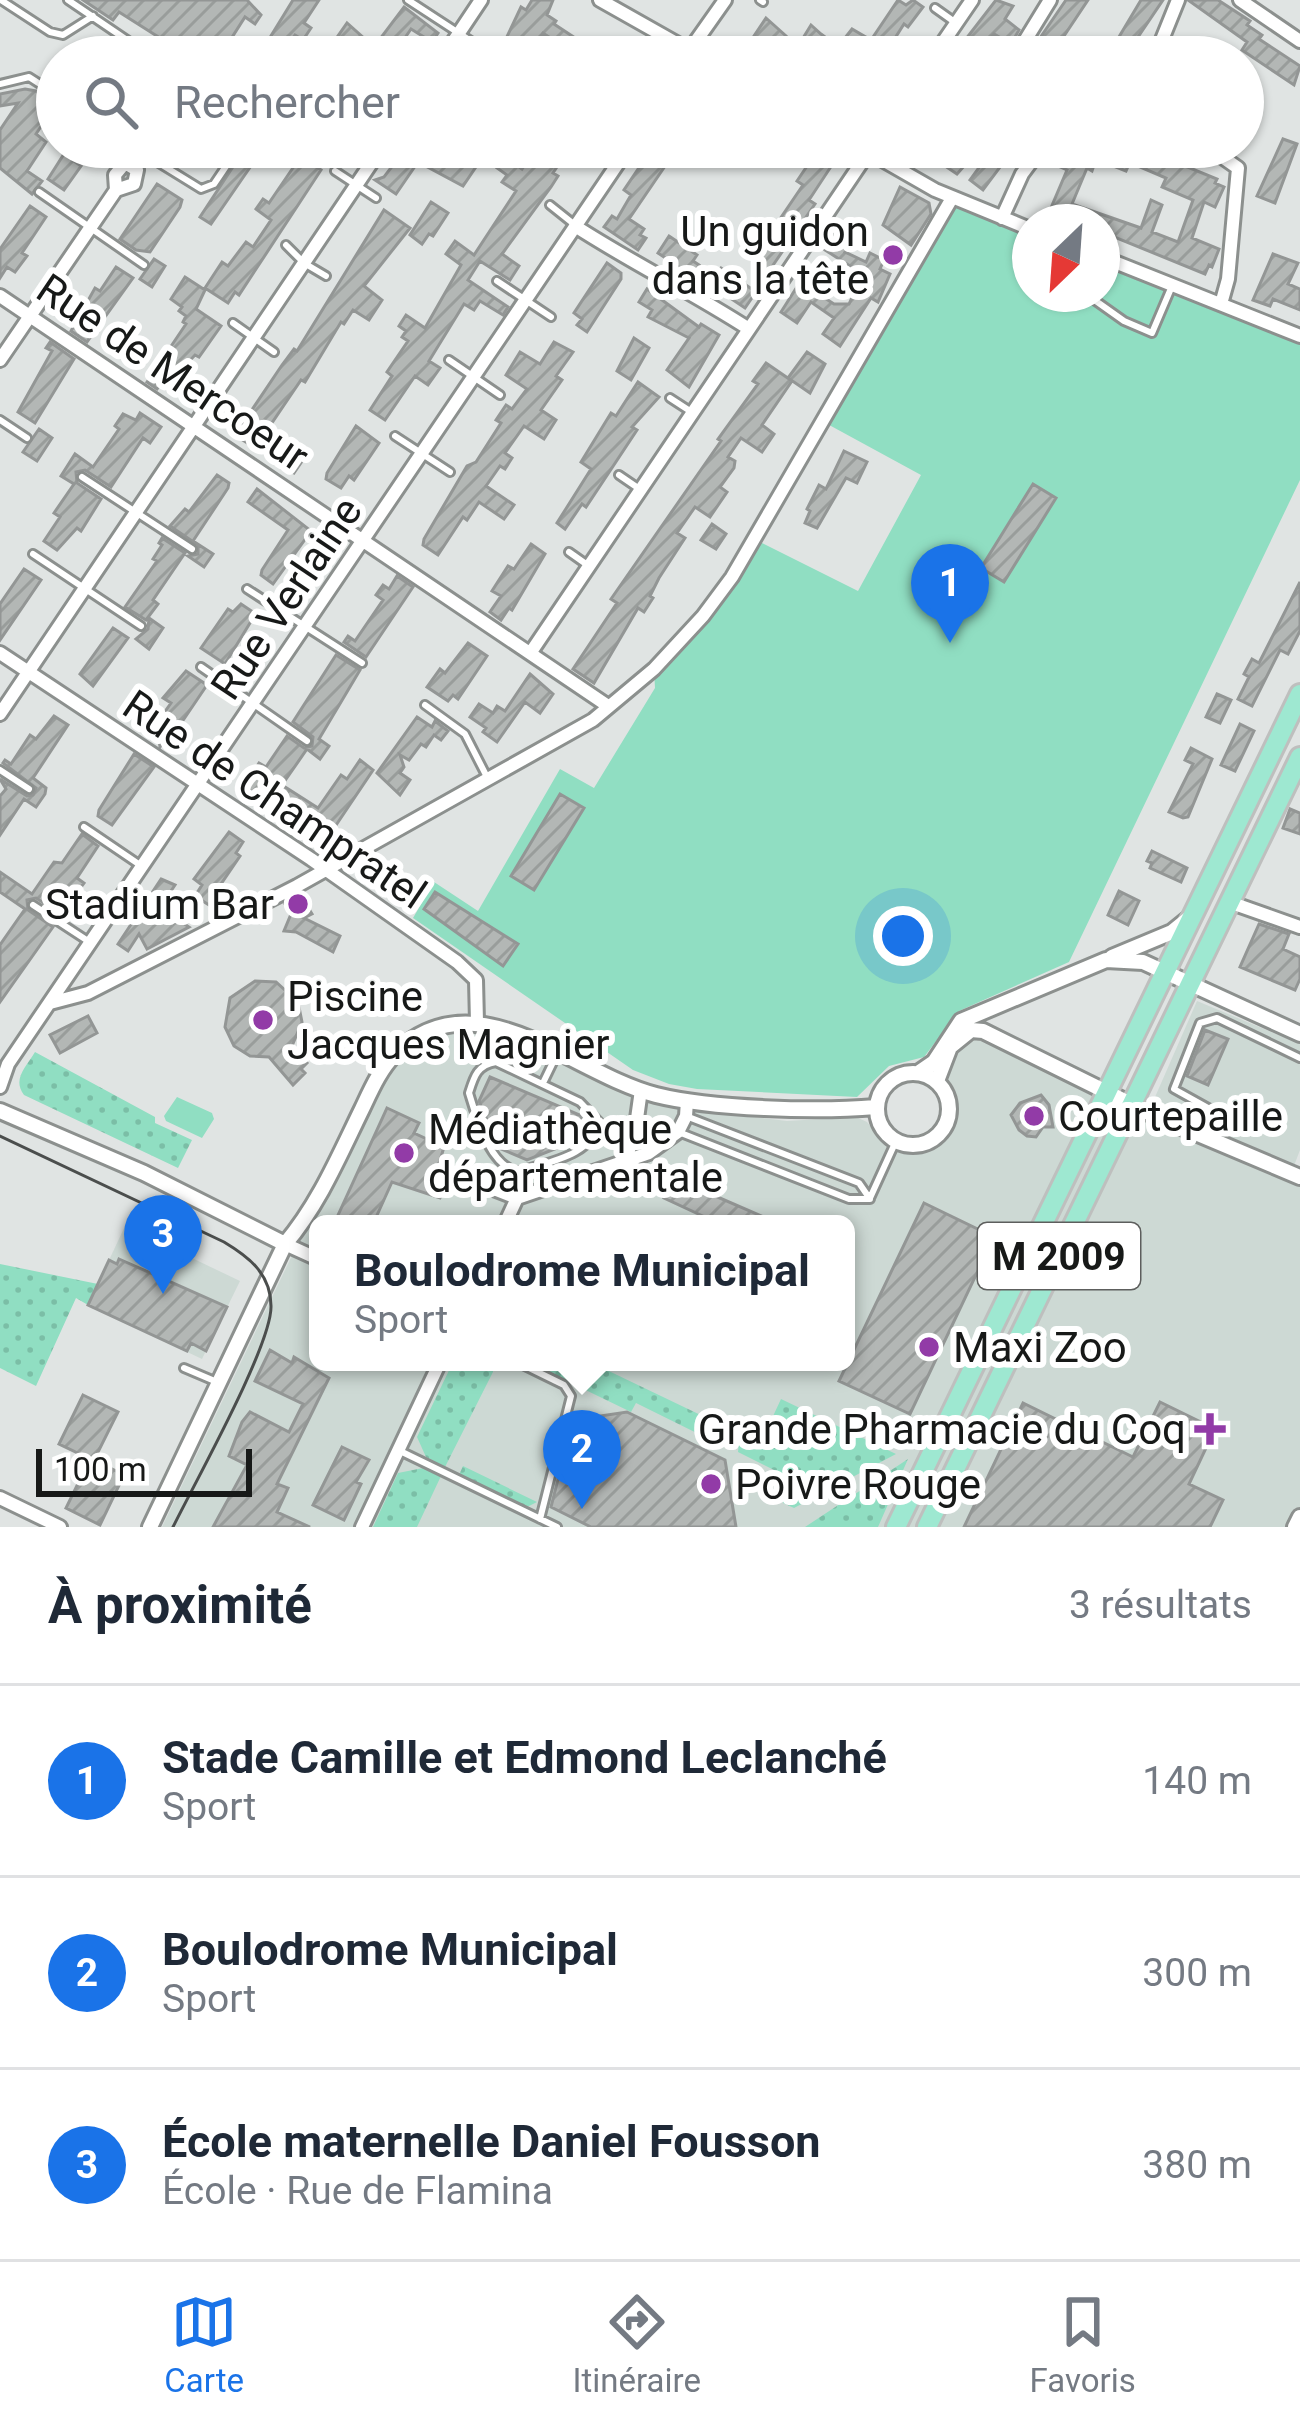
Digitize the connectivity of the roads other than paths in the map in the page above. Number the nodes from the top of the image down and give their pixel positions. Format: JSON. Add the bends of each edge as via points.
{"nodes":[{"id":1,"x":2,"y":0,"type":"edge"},
{"id":2,"x":68,"y":0,"type":"edge"},
{"id":3,"x":408,"y":0,"type":"edge"},
{"id":4,"x":482,"y":0,"type":"edge"},
{"id":5,"x":600,"y":0,"type":"edge"},
{"id":6,"x":724,"y":0,"type":"edge"},
{"id":7,"x":972,"y":0,"type":"edge"},
{"id":8,"x":1178,"y":0,"type":"edge"},
{"id":9,"x":1240,"y":0,"type":"edge"},
{"id":10,"x":1043,"y":2,"type":"edge"},
{"id":11,"x":935,"y":8,"type":"dead end"},
{"id":12,"x":93,"y":16,"type":"junction"},
{"id":13,"x":956,"y":22,"type":"junction"},
{"id":14,"x":459,"y":33,"type":"junction"},
{"id":15,"x":122,"y":36,"type":"edge"},
{"id":16,"x":457,"y":36,"type":"edge"},
{"id":17,"x":464,"y":36,"type":"edge"},
{"id":18,"x":662,"y":36,"type":"edge"},
{"id":19,"x":705,"y":36,"type":"edge"},
{"id":20,"x":947,"y":36,"type":"edge"},
{"id":21,"x":1026,"y":36,"type":"edge"},
{"id":22,"x":1163,"y":36,"type":"edge"},
{"id":23,"x":1300,"y":40,"type":"edge"},
{"id":24,"x":36,"y":82,"type":"edge"},
{"id":25,"x":0,"y":84,"type":"edge"},
{"id":26,"x":165,"y":168,"type":"edge"},
{"id":27,"x":225,"y":168,"type":"edge"},
{"id":28,"x":368,"y":168,"type":"edge"},
{"id":29,"x":615,"y":168,"type":"edge"},
{"id":30,"x":855,"y":168,"type":"edge"},
{"id":31,"x":900,"y":168,"type":"edge"},
{"id":32,"x":1026,"y":168,"type":"edge"},
{"id":33,"x":1238,"y":168,"type":"edge"},
{"id":34,"x":335,"y":170,"type":"dead end"},
{"id":35,"x":356,"y":186,"type":"junction"},
{"id":36,"x":116,"y":190,"type":"dead end"},
{"id":37,"x":39,"y":192,"type":"dead end"},
{"id":38,"x":952,"y":198,"type":"junction"},
{"id":39,"x":376,"y":199,"type":"dead end"},
{"id":40,"x":550,"y":205,"type":"dead end"},
{"id":41,"x":1003,"y":218,"type":"junction"},
{"id":42,"x":1012,"y":222,"type":"edge"},
{"id":43,"x":575,"y":226,"type":"junction"},
{"id":44,"x":90,"y":228,"type":"junction"},
{"id":45,"x":286,"y":245,"type":"dead end"},
{"id":46,"x":304,"y":263,"type":"junction"},
{"id":47,"x":1120,"y":264,"type":"edge"},
{"id":48,"x":144,"y":265,"type":"dead end"},
{"id":49,"x":326,"y":276,"type":"dead end"},
{"id":50,"x":497,"y":281,"type":"dead end"},
{"id":51,"x":1173,"y":285,"type":"junction"},
{"id":52,"x":0,"y":296,"type":"edge"},
{"id":53,"x":526,"y":300,"type":"junction"},
{"id":54,"x":1221,"y":304,"type":"junction"},
{"id":55,"x":1111,"y":312,"type":"edge"},
{"id":56,"x":29,"y":315,"type":"junction"},
{"id":57,"x":551,"y":317,"type":"dead end"},
{"id":58,"x":233,"y":323,"type":"dead end"},
{"id":59,"x":749,"y":329,"type":"junction"},
{"id":60,"x":1300,"y":336,"type":"edge"},
{"id":61,"x":254,"y":338,"type":"junction"},
{"id":62,"x":274,"y":352,"type":"dead end"},
{"id":63,"x":0,"y":360,"type":"edge"},
{"id":64,"x":449,"y":360,"type":"dead end"},
{"id":65,"x":473,"y":378,"type":"junction"},
{"id":66,"x":500,"y":395,"type":"dead end"},
{"id":67,"x":670,"y":398,"type":"dead end"},
{"id":68,"x":693,"y":413,"type":"junction"},
{"id":69,"x":0,"y":420,"type":"edge"},
{"id":70,"x":194,"y":426,"type":"junction"},
{"id":71,"x":395,"y":436,"type":"dead end"},
{"id":72,"x":27,"y":438,"type":"dead end"},
{"id":73,"x":422,"y":454,"type":"junction"},
{"id":74,"x":450,"y":472,"type":"dead end"},
{"id":75,"x":619,"y":476,"type":"dead end"},
{"id":76,"x":82,"y":477,"type":"dead end"},
{"id":77,"x":640,"y":490,"type":"junction"},
{"id":78,"x":136,"y":512,"type":"junction"},
{"id":79,"x":365,"y":540,"type":"junction"},
{"id":80,"x":192,"y":549,"type":"dead end"},
{"id":81,"x":569,"y":552,"type":"dead end"},
{"id":82,"x":33,"y":554,"type":"dead end"},
{"id":83,"x":590,"y":566,"type":"junction"},
{"id":84,"x":84,"y":589,"type":"junction"},
{"id":85,"x":247,"y":589,"type":"dead end"},
{"id":86,"x":141,"y":626,"type":"dead end"},
{"id":87,"x":306,"y":627,"type":"junction"},
{"id":88,"x":531,"y":652,"type":"junction"},
{"id":89,"x":0,"y":653,"type":"edge"},
{"id":90,"x":362,"y":663,"type":"dead end"},
{"id":91,"x":201,"y":667,"type":"dead end"},
{"id":92,"x":28,"y":672,"type":"junction"},
{"id":93,"x":1300,"y":694,"type":"edge"},
{"id":94,"x":254,"y":703,"type":"junction"},
{"id":95,"x":424,"y":706,"type":"dead end"},
{"id":96,"x":608,"y":706,"type":"junction"},
{"id":97,"x":0,"y":714,"type":"edge"},
{"id":98,"x":308,"y":741,"type":"dead end"},
{"id":99,"x":1300,"y":757,"type":"edge"},
{"id":100,"x":0,"y":770,"type":"edge"},
{"id":101,"x":488,"y":779,"type":"junction"},
{"id":102,"x":198,"y":786,"type":"junction"},
{"id":103,"x":1292,"y":787,"type":"edge"},
{"id":104,"x":28,"y":789,"type":"dead end"},
{"id":105,"x":84,"y":827,"type":"dead end"},
{"id":106,"x":143,"y":867,"type":"junction"},
{"id":107,"x":325,"y":870,"type":"junction"},
{"id":108,"x":1229,"y":902,"type":"junction"},
{"id":109,"x":33,"y":905,"type":"dead end"},
{"id":110,"x":1195,"y":911,"type":"junction"},
{"id":111,"x":1300,"y":927,"type":"edge"},
{"id":112,"x":92,"y":943,"type":"junction"},
{"id":113,"x":1106,"y":961,"type":"junction"},
{"id":114,"x":1166,"y":971,"type":"junction"},
{"id":115,"x":1188,"y":983,"type":"junction"},
{"id":116,"x":1012,"y":1000,"type":"junction"},
{"id":117,"x":50,"y":1003,"type":"junction"},
{"id":118,"x":477,"y":1022,"type":"junction"},
{"id":119,"x":1300,"y":1034,"type":"edge"},
{"id":120,"x":993,"y":1035,"type":"junction"},
{"id":121,"x":558,"y":1052,"type":"junction"},
{"id":122,"x":1300,"y":1058,"type":"edge"},
{"id":123,"x":918,"y":1073,"type":"junction"},
{"id":124,"x":937,"y":1081,"type":"junction"},
{"id":125,"x":543,"y":1083,"type":"junction"},
{"id":126,"x":0,"y":1087,"type":"edge"},
{"id":127,"x":641,"y":1090,"type":"junction"},
{"id":128,"x":1109,"y":1092,"type":"junction"},
{"id":129,"x":1132,"y":1104,"type":"junction"},
{"id":130,"x":876,"y":1107,"type":"junction"},
{"id":131,"x":686,"y":1109,"type":"junction"},
{"id":132,"x":0,"y":1111,"type":"edge"},
{"id":133,"x":677,"y":1132,"type":"junction"},
{"id":134,"x":896,"y":1142,"type":"junction"},
{"id":135,"x":1218,"y":1144,"type":"junction"},
{"id":136,"x":622,"y":1161,"type":"junction"},
{"id":137,"x":1299,"y":1174,"type":"edge"},
{"id":138,"x":486,"y":1186,"type":"dead end"},
{"id":139,"x":517,"y":1198,"type":"junction"},
{"id":140,"x":870,"y":1198,"type":"junction"},
{"id":141,"x":309,"y":1215,"type":"edge"},
{"id":142,"x":509,"y":1215,"type":"edge"},
{"id":143,"x":309,"y":1216,"type":"edge"},
{"id":144,"x":285,"y":1244,"type":"junction"},
{"id":145,"x":309,"y":1255,"type":"edge"},
{"id":146,"x":184,"y":1368,"type":"dead end"},
{"id":147,"x":436,"y":1371,"type":"edge"},
{"id":148,"x":535,"y":1371,"type":"edge"},
{"id":149,"x":220,"y":1383,"type":"junction"},
{"id":150,"x":398,"y":1450,"type":"junction"},
{"id":151,"x":0,"y":1498,"type":"edge"},
{"id":152,"x":1300,"y":1517,"type":"edge"},
{"id":153,"x":540,"y":1519,"type":"junction"},
{"id":154,"x":60,"y":1527,"type":"edge"},
{"id":155,"x":150,"y":1527,"type":"edge"},
{"id":156,"x":362,"y":1527,"type":"edge"},
{"id":157,"x":557,"y":1527,"type":"edge"},
{"id":158,"x":896,"y":1527,"type":"edge"},
{"id":159,"x":927,"y":1527,"type":"edge"},
{"id":160,"x":1295,"y":1527,"type":"edge"}],
"edges":[{"from":1,"to":12,"type":"lane","via":[[63,35]]},
{"from":2,"to":12,"type":"lane"},
{"from":3,"to":14,"type":"lane"},
{"from":4,"to":14,"type":"street"},
{"from":5,"to":18,"type":"street"},
{"from":6,"to":19,"type":"street"},
{"from":7,"to":13,"type":"street"},
{"from":8,"to":22,"type":"street"},
{"from":9,"to":23,"type":"street"},
{"from":10,"to":21,"type":"street"},
{"from":11,"to":13,"type":"lane"},
{"from":12,"to":15,"type":"lane"},
{"from":13,"to":20,"type":"street"},
{"from":14,"to":16,"type":"street"},
{"from":14,"to":17,"type":"lane"},
{"from":24,"to":25,"type":"lane"},
{"from":26,"to":27,"type":"lane","via":[[201,189]]},
{"from":28,"to":35,"type":"street"},
{"from":29,"to":43,"type":"street","name":"Rue Verlaine"},
{"from":30,"to":59,"type":"street"},
{"from":31,"to":38,"type":"street"},
{"from":32,"to":41,"type":"street"},
{"from":33,"to":54,"type":"street"},
{"from":34,"to":35,"type":"lane"},
{"from":35,"to":39,"type":"lane"},
{"from":35,"to":46,"type":"street"},
{"from":36,"to":44,"type":"street"},
{"from":37,"to":44,"type":"lane"},
{"from":38,"to":41,"type":"street"},
{"from":38,"to":96,"type":"street","via":[[732,577],[654,669]]},
{"from":40,"to":43,"type":"lane"},
{"from":41,"to":42,"type":"street"},
{"from":43,"to":53,"type":"street","name":"Rue Verlaine"},
{"from":43,"to":59,"type":"street"},
{"from":44,"to":48,"type":"lane"},
{"from":44,"to":56,"type":"street"},
{"from":45,"to":46,"type":"lane"},
{"from":46,"to":49,"type":"lane"},
{"from":46,"to":61,"type":"street"},
{"from":47,"to":51,"type":"street"},
{"from":50,"to":53,"type":"lane"},
{"from":51,"to":54,"type":"street"},
{"from":51,"to":55,"type":"lane","via":[[1152,333]]},
{"from":52,"to":56,"type":"street","name":"Rue de Mercoeur"},
{"from":53,"to":57,"type":"lane"},
{"from":53,"to":65,"type":"street","name":"Rue Verlaine"},
{"from":54,"to":60,"type":"street"},
{"from":56,"to":63,"type":"street"},
{"from":56,"to":70,"type":"street","name":"Rue de Mercoeur"},
{"from":58,"to":61,"type":"lane"},
{"from":59,"to":68,"type":"street"},
{"from":61,"to":62,"type":"lane"},
{"from":61,"to":70,"type":"street"},
{"from":64,"to":65,"type":"lane"},
{"from":65,"to":66,"type":"lane"},
{"from":65,"to":73,"type":"street","name":"Rue Verlaine"},
{"from":67,"to":68,"type":"lane"},
{"from":68,"to":77,"type":"street"},
{"from":69,"to":72,"type":"lane"},
{"from":70,"to":78,"type":"street"},
{"from":70,"to":79,"type":"street","name":"Rue de Mercoeur"},
{"from":71,"to":73,"type":"lane"},
{"from":73,"to":74,"type":"lane"},
{"from":73,"to":79,"type":"street","name":"Rue Verlaine"},
{"from":75,"to":77,"type":"lane"},
{"from":76,"to":78,"type":"lane"},
{"from":77,"to":83,"type":"street"},
{"from":78,"to":80,"type":"lane"},
{"from":78,"to":84,"type":"street"},
{"from":79,"to":87,"type":"street","name":"Rue Verlaine"},
{"from":79,"to":88,"type":"street","name":"Rue de Mercoeur"},
{"from":81,"to":83,"type":"lane"},
{"from":82,"to":84,"type":"lane"},
{"from":83,"to":88,"type":"street"},
{"from":84,"to":86,"type":"lane"},
{"from":84,"to":92,"type":"street"},
{"from":85,"to":87,"type":"lane"},
{"from":87,"to":90,"type":"lane"},
{"from":87,"to":94,"type":"street","name":"Rue Verlaine"},
{"from":88,"to":96,"type":"street","name":"Rue de Mercoeur"},
{"from":89,"to":92,"type":"street","name":"Rue de Champratel"},
{"from":91,"to":94,"type":"lane"},
{"from":92,"to":97,"type":"street"},
{"from":92,"to":102,"type":"street","name":"Rue de Champratel"},
{"from":93,"to":110,"type":"main road","number":"M 2009"},
{"from":94,"to":98,"type":"lane"},
{"from":94,"to":102,"type":"street","name":"Rue Verlaine"},
{"from":95,"to":101,"type":"lane","via":[[465,734]]},
{"from":96,"to":101,"type":"street"},
{"from":99,"to":103,"type":"main road","number":"M 2009"},
{"from":100,"to":104,"type":"lane"},
{"from":101,"to":107,"type":"street"},
{"from":102,"to":106,"type":"street","name":"Rue Verlaine"},
{"from":102,"to":107,"type":"street","name":"Rue de Champratel"},
{"from":103,"to":108,"type":"main road","number":"M 2009"},
{"from":105,"to":106,"type":"lane"},
{"from":106,"to":112,"type":"street","name":"Rue Verlaine"},
{"from":107,"to":117,"type":"street","via":[[88,993]]},
{"from":107,"to":118,"type":"street","name":"Rue de Champratel","via":[[476,980]]},
{"from":108,"to":111,"type":"street"},
{"from":108,"to":115,"type":"main road","number":"M 2009"},
{"from":109,"to":112,"type":"lane"},
{"from":110,"to":113,"type":"street","via":[[1172,932]]},
{"from":110,"to":114,"type":"main road","number":"M 2009"},
{"from":112,"to":117,"type":"street","name":"Rue Verlaine"},
{"from":113,"to":114,"type":"street"},
{"from":113,"to":116,"type":"street"},
{"from":114,"to":115,"type":"street"},
{"from":114,"to":128,"type":"main road","number":"M 2009"},
{"from":115,"to":119,"type":"street"},
{"from":115,"to":129,"type":"main road","number":"M 2009"},
{"from":116,"to":120,"type":"street","via":[[993,1016]]},
{"from":116,"to":123,"type":"street","via":[[961,1021]]},
{"from":117,"to":126,"type":"street","name":"Rue Verlaine"},
{"from":118,"to":121,"type":"street"},
{"from":118,"to":141,"type":"street","via":[[423,1033],[396,1052]]},
{"from":120,"to":124,"type":"street","via":[[960,1036]]},
{"from":120,"to":128,"type":"street"},
{"from":121,"to":125,"type":"lane"},
{"from":121,"to":127,"type":"street"},
{"from":122,"to":135,"type":"lane","via":[[1217,1018],[1200,1023],[1174,1089],[1210,1109]]},
{"from":123,"to":124,"type":"street"},
{"from":123,"to":130,"type":"street","via":[[887,1082]]},
{"from":124,"to":134,"type":"street","via":[[949,1101],[945,1125],[919,1145]]},
{"from":125,"to":125,"type":"lane","via":[[496,1062],[475,1074],[473,1107],[508,1170],[576,1152],[596,1134],[592,1111]]},
{"from":127,"to":131,"type":"street"},
{"from":127,"to":136,"type":"street","via":[[634,1141]]},
{"from":128,"to":129,"type":"street"},
{"from":128,"to":158,"type":"main road","number":"M 2009"},
{"from":129,"to":135,"type":"street"},
{"from":129,"to":159,"type":"main road","number":"M 2009"},
{"from":130,"to":131,"type":"street"},
{"from":130,"to":134,"type":"street"},
{"from":131,"to":133,"type":"street"},
{"from":131,"to":140,"type":"lane","via":[[859,1183]]},
{"from":132,"to":144,"type":"street"},
{"from":133,"to":136,"type":"street"},
{"from":133,"to":140,"type":"lane","via":[[849,1199]]},
{"from":134,"to":140,"type":"lane"},
{"from":135,"to":137,"type":"street"},
{"from":136,"to":139,"type":"street"},
{"from":138,"to":139,"type":"street"},
{"from":139,"to":142,"type":"street"},
{"from":143,"to":144,"type":"street"},
{"from":144,"to":145,"type":"street"},
{"from":144,"to":149,"type":"street"},
{"from":146,"to":149,"type":"lane"},
{"from":147,"to":150,"type":"street"},
{"from":148,"to":153,"type":"lane","via":[[571,1396]]},
{"from":149,"to":155,"type":"street"},
{"from":150,"to":153,"type":"lane"},
{"from":150,"to":156,"type":"street"},
{"from":151,"to":154,"type":"street"},
{"from":152,"to":160,"type":"street"},
{"from":153,"to":157,"type":"lane"}]}
